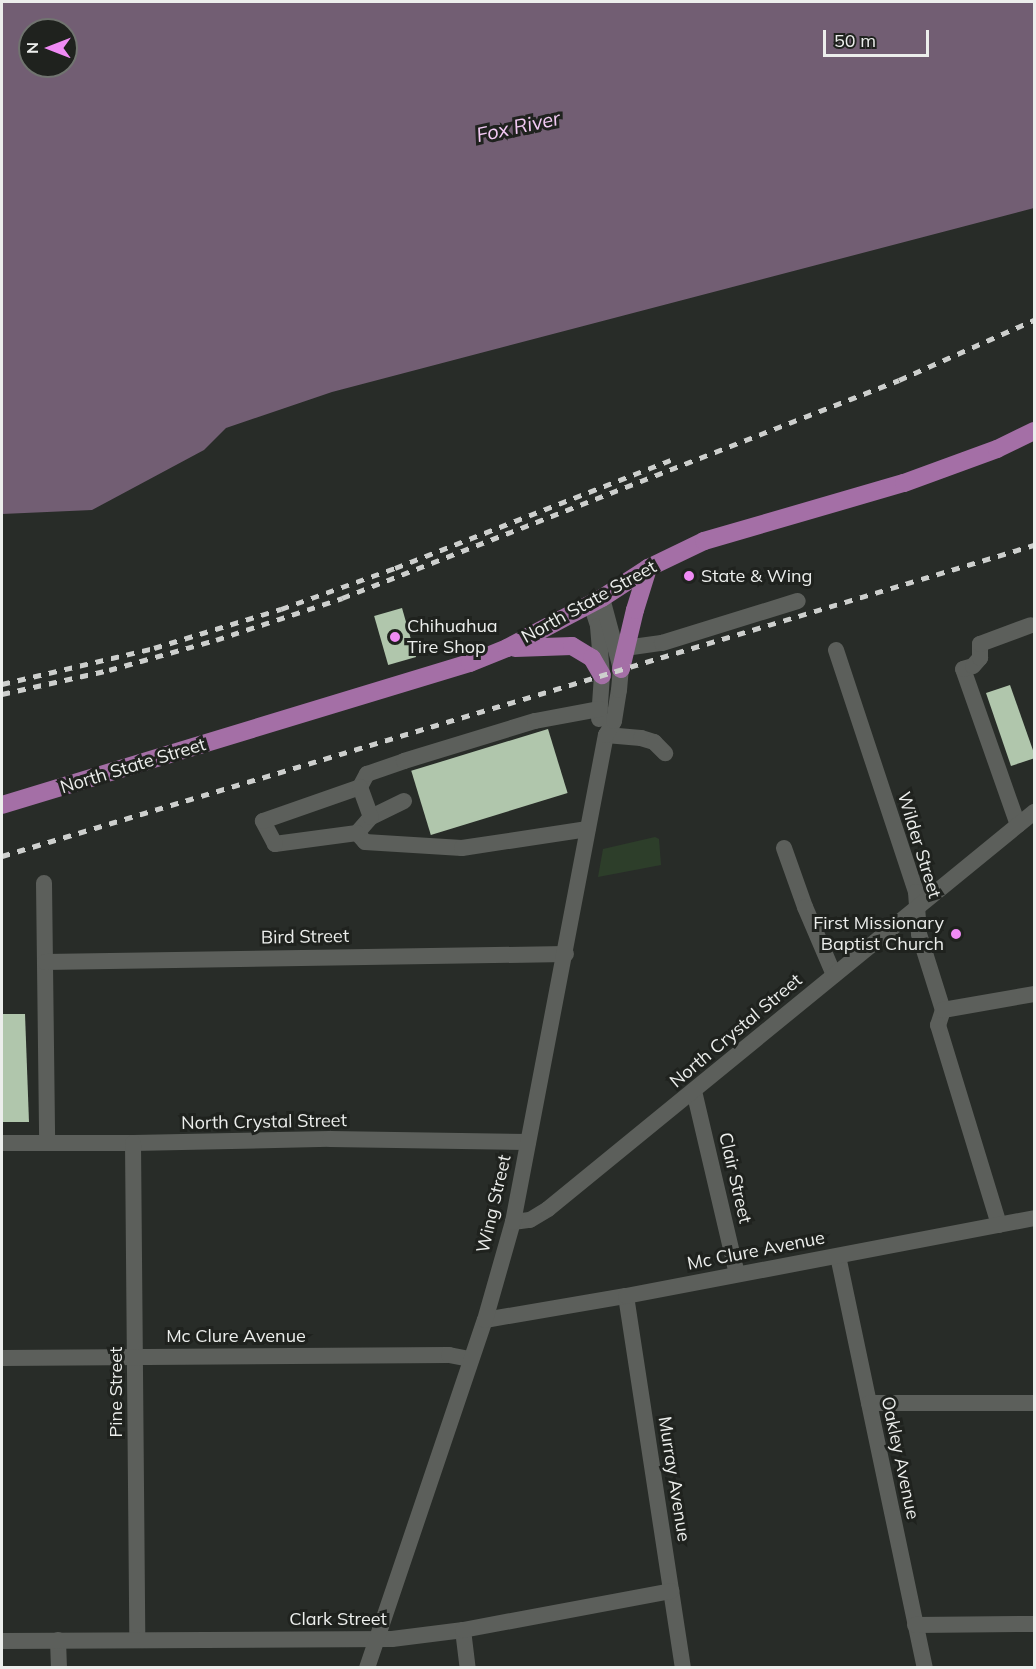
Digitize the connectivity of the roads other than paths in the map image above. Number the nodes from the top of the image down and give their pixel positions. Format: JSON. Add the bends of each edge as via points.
{"nodes":[{"id":1,"x":1035,"y":432,"type":"edge"},
{"id":2,"x":648,"y":568,"type":"junction"},
{"id":3,"x":597,"y":601,"type":"junction"},
{"id":4,"x":798,"y":601,"type":"dead end"},
{"id":5,"x":1031,"y":625,"type":"dead end"},
{"id":6,"x":507,"y":648,"type":"junction"},
{"id":7,"x":626,"y":648,"type":"junction"},
{"id":8,"x":836,"y":650,"type":"dead end"},
{"id":9,"x":621,"y":669,"type":"junction"},
{"id":10,"x":602,"y":675,"type":"junction"},
{"id":11,"x":600,"y":709,"type":"junction"},
{"id":12,"x":606,"y":735,"type":"junction"},
{"id":13,"x":665,"y":753,"type":"dead end"},
{"id":14,"x":360,"y":788,"type":"junction"},
{"id":15,"x":404,"y":801,"type":"dead end"},
{"id":16,"x":2,"y":805,"type":"edge"},
{"id":17,"x":1035,"y":812,"type":"edge"},
{"id":18,"x":371,"y":817,"type":"junction"},
{"id":19,"x":1018,"y":825,"type":"junction"},
{"id":20,"x":588,"y":829,"type":"junction"},
{"id":21,"x":357,"y":833,"type":"junction"},
{"id":22,"x":784,"y":848,"type":"dead end"},
{"id":23,"x":44,"y":883,"type":"dead end"},
{"id":24,"x":920,"y":907,"type":"junction"},
{"id":25,"x":566,"y":954,"type":"junction"},
{"id":26,"x":45,"y":962,"type":"junction"},
{"id":27,"x":834,"y":975,"type":"junction"},
{"id":28,"x":1035,"y":994,"type":"edge"},
{"id":29,"x":943,"y":1010,"type":"junction"},
{"id":30,"x":694,"y":1091,"type":"junction"},
{"id":31,"x":47,"y":1142,"type":"junction"},
{"id":32,"x":528,"y":1142,"type":"junction"},
{"id":33,"x":2,"y":1143,"type":"edge"},
{"id":34,"x":133,"y":1143,"type":"junction"},
{"id":35,"x":1035,"y":1218,"type":"edge"},
{"id":36,"x":513,"y":1222,"type":"junction"},
{"id":37,"x":999,"y":1225,"type":"junction"},
{"id":38,"x":838,"y":1256,"type":"junction"},
{"id":39,"x":737,"y":1274,"type":"junction"},
{"id":40,"x":626,"y":1296,"type":"junction"},
{"id":41,"x":485,"y":1320,"type":"junction"},
{"id":42,"x":135,"y":1357,"type":"junction"},
{"id":43,"x":2,"y":1358,"type":"edge"},
{"id":44,"x":470,"y":1359,"type":"junction"},
{"id":45,"x":869,"y":1403,"type":"junction"},
{"id":46,"x":1035,"y":1403,"type":"edge"},
{"id":47,"x":671,"y":1591,"type":"junction"},
{"id":48,"x":1035,"y":1624,"type":"edge"},
{"id":49,"x":915,"y":1625,"type":"junction"},
{"id":50,"x":463,"y":1630,"type":"junction"},
{"id":51,"x":58,"y":1640,"type":"junction"},
{"id":52,"x":137,"y":1640,"type":"junction"},
{"id":53,"x":376,"y":1640,"type":"junction"},
{"id":54,"x":2,"y":1641,"type":"edge"},
{"id":55,"x":58,"y":1668,"type":"edge"},
{"id":56,"x":367,"y":1668,"type":"edge"},
{"id":57,"x":468,"y":1668,"type":"edge"},
{"id":58,"x":683,"y":1668,"type":"edge"},
{"id":59,"x":924,"y":1668,"type":"edge"}],
"edges":[{"from":1,"to":2,"type":"main road","name":"North State Street","via":[[904,483],[704,541]]},
{"from":2,"to":3,"type":"main road","name":"North State Street"},
{"from":2,"to":7,"type":"main road"},
{"from":3,"to":6,"type":"main road","name":"North State Street"},
{"from":3,"to":9,"type":"street","name":"Wing Street"},
{"from":3,"to":10,"type":"street","name":"Wing Street"},
{"from":4,"to":7,"type":"street","via":[[662,643]]},
{"from":5,"to":19,"type":"street","via":[[980,644],[980,657],[973,666],[963,669]]},
{"from":6,"to":10,"type":"main road","via":[[572,646],[592,658]]},
{"from":6,"to":16,"type":"main road","name":"North State Street","via":[[420,679]]},
{"from":7,"to":9,"type":"main road"},
{"from":8,"to":24,"type":"street","name":"Wilder Street"},
{"from":9,"to":12,"type":"street","name":"Wing Street","via":[[614,721]]},
{"from":10,"to":11,"type":"street","name":"Wing Street"},
{"from":11,"to":12,"type":"street","name":"Wing Street"},
{"from":11,"to":14,"type":"street","via":[[536,721],[404,761],[367,774]]},
{"from":12,"to":13,"type":"street","via":[[641,738],[654,742]]},
{"from":12,"to":20,"type":"street","name":"Wing Street"},
{"from":14,"to":18,"type":"street"},
{"from":14,"to":21,"type":"street","via":[[263,821],[275,844]]},
{"from":15,"to":18,"type":"street"},
{"from":17,"to":19,"type":"street","name":"North Crystal Street"},
{"from":18,"to":21,"type":"street"},
{"from":19,"to":24,"type":"street","name":"North Crystal Street"},
{"from":20,"to":21,"type":"street","via":[[462,848],[365,842]]},
{"from":20,"to":25,"type":"street","name":"Wing Street"},
{"from":22,"to":27,"type":"street"},
{"from":23,"to":26,"type":"street"},
{"from":24,"to":27,"type":"street","name":"North Crystal Street"},
{"from":24,"to":29,"type":"street","name":"Wilder Street","via":[[919,934]]},
{"from":25,"to":26,"type":"street","name":"Bird Street"},
{"from":25,"to":32,"type":"street","name":"Wing Street"},
{"from":26,"to":31,"type":"street"},
{"from":27,"to":30,"type":"street","name":"North Crystal Street"},
{"from":28,"to":29,"type":"street"},
{"from":29,"to":37,"type":"street","name":"Wilder Street","via":[[938,1025]]},
{"from":30,"to":36,"type":"street","name":"North Crystal Street","via":[[548,1209],[530,1220]]},
{"from":30,"to":39,"type":"street","name":"Clair Street"},
{"from":31,"to":33,"type":"street","name":"North Crystal Street"},
{"from":31,"to":34,"type":"street","name":"North Crystal Street"},
{"from":32,"to":34,"type":"street","name":"North Crystal Street","via":[[330,1139]]},
{"from":32,"to":36,"type":"street","name":"Wing Street"},
{"from":34,"to":42,"type":"street","name":"Pine Street"},
{"from":35,"to":37,"type":"street","name":"Mc Clure Avenue"},
{"from":36,"to":41,"type":"street","name":"Wing Street"},
{"from":37,"to":38,"type":"street","name":"Mc Clure Avenue"},
{"from":38,"to":39,"type":"street","name":"Mc Clure Avenue"},
{"from":38,"to":45,"type":"street","name":"Oakley Avenue"},
{"from":39,"to":40,"type":"street","name":"Mc Clure Avenue"},
{"from":40,"to":41,"type":"street","name":"Mc Clure Avenue"},
{"from":40,"to":47,"type":"street","name":"Murray Avenue"},
{"from":41,"to":44,"type":"street","name":"Wing Street"},
{"from":42,"to":43,"type":"street","name":"Mc Clure Avenue"},
{"from":42,"to":44,"type":"street","name":"Mc Clure Avenue","via":[[449,1355]]},
{"from":42,"to":52,"type":"street","name":"Pine Street"},
{"from":44,"to":53,"type":"street","name":"Wing Street"},
{"from":45,"to":46,"type":"street"},
{"from":45,"to":49,"type":"street","name":"Oakley Avenue"},
{"from":47,"to":50,"type":"street","name":"Clark Street"},
{"from":47,"to":58,"type":"street","name":"Murray Avenue"},
{"from":48,"to":49,"type":"street"},
{"from":49,"to":59,"type":"street","name":"Oakley Avenue"},
{"from":50,"to":53,"type":"street","name":"Clark Street"},
{"from":50,"to":57,"type":"street"},
{"from":51,"to":52,"type":"street","name":"Clark Street"},
{"from":51,"to":54,"type":"street","name":"Clark Street"},
{"from":51,"to":55,"type":"street"},
{"from":52,"to":53,"type":"street","name":"Clark Street"},
{"from":53,"to":56,"type":"street","name":"Wing Street"}]}
